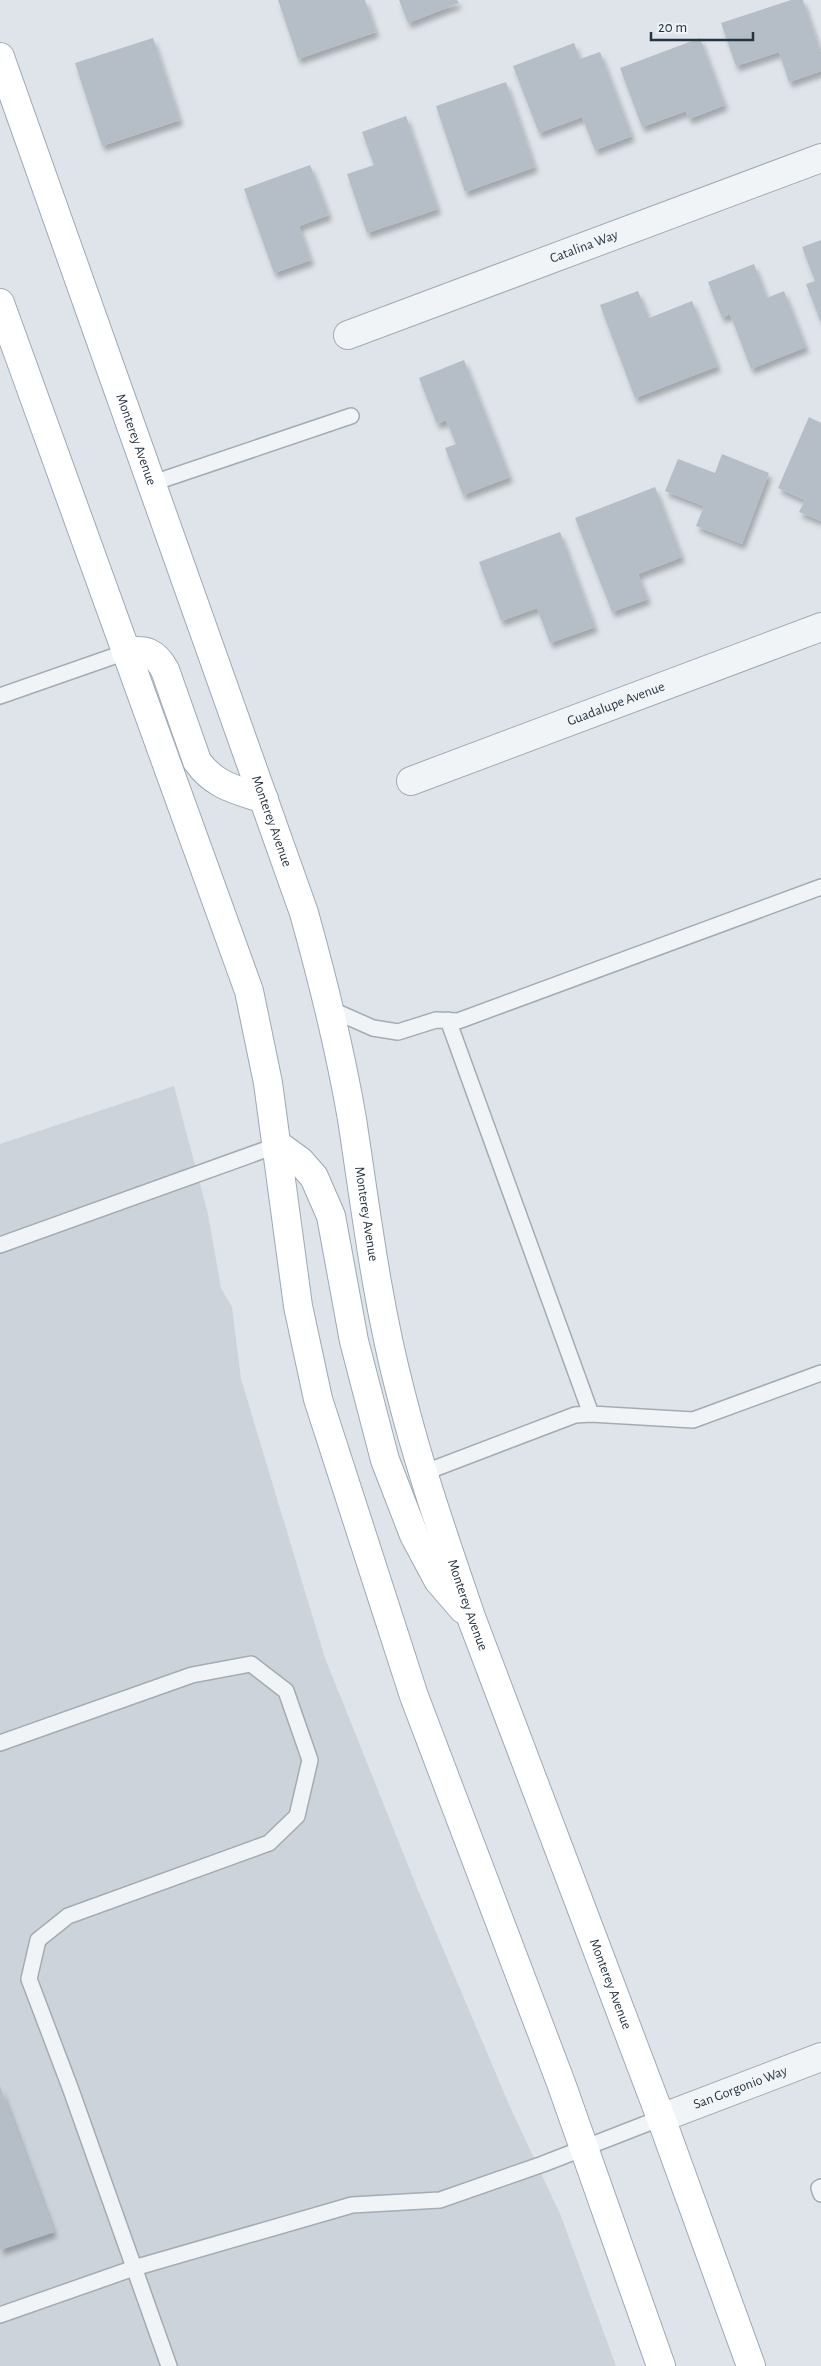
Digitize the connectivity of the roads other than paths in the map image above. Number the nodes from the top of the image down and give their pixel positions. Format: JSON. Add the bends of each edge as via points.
{"nodes":[{"id":1,"x":0,"y":57,"type":"edge"},
{"id":2,"x":8,"y":102,"type":"edge"},
{"id":3,"x":821,"y":158,"type":"edge"},
{"id":4,"x":0,"y":303,"type":"edge"},
{"id":5,"x":348,"y":335,"type":"dead end"},
{"id":6,"x":351,"y":416,"type":"dead end"},
{"id":7,"x":153,"y":482,"type":"junction"},
{"id":8,"x":821,"y":627,"type":"edge"},
{"id":9,"x":126,"y":652,"type":"junction"},
{"id":10,"x":0,"y":696,"type":"edge"},
{"id":11,"x":411,"y":781,"type":"dead end"},
{"id":12,"x":264,"y":799,"type":"junction"},
{"id":13,"x":821,"y":888,"type":"edge"},
{"id":14,"x":330,"y":1009,"type":"junction"},
{"id":15,"x":448,"y":1020,"type":"junction"},
{"id":16,"x":278,"y":1145,"type":"junction"},
{"id":17,"x":0,"y":1245,"type":"edge"},
{"id":18,"x":821,"y":1373,"type":"edge"},
{"id":19,"x":591,"y":1414,"type":"junction"},
{"id":20,"x":423,"y":1473,"type":"junction"},
{"id":21,"x":471,"y":1617,"type":"junction"},
{"id":22,"x":0,"y":1743,"type":"edge"},
{"id":23,"x":821,"y":2057,"type":"edge"},
{"id":24,"x":661,"y":2118,"type":"junction"},
{"id":25,"x":583,"y":2147,"type":"junction"},
{"id":26,"x":821,"y":2187,"type":"edge"},
{"id":27,"x":821,"y":2194,"type":"edge"},
{"id":28,"x":134,"y":2268,"type":"junction"},
{"id":29,"x":0,"y":2315,"type":"edge"},
{"id":30,"x":169,"y":2366,"type":"edge"},
{"id":31,"x":661,"y":2366,"type":"edge"},
{"id":32,"x":751,"y":2366,"type":"edge"}],
"edges":[{"from":1,"to":2,"type":"main road","name":"Monterey Avenue"},
{"from":2,"to":7,"type":"main road","name":"Monterey Avenue"},
{"from":3,"to":5,"type":"street","name":"Catalina Way"},
{"from":4,"to":9,"type":"main road"},
{"from":6,"to":7,"type":"lane"},
{"from":7,"to":12,"type":"main road","name":"Monterey Avenue"},
{"from":8,"to":11,"type":"street","name":"Guadalupe Avenue"},
{"from":9,"to":10,"type":"lane"},
{"from":9,"to":12,"type":"main road","via":[[142,650],[159,659],[197,761],[206,774],[218,783]]},
{"from":9,"to":16,"type":"main road","via":[[249,991]]},
{"from":12,"to":14,"type":"main road","name":"Monterey Avenue","via":[[304,913]]},
{"from":13,"to":15,"type":"lane","via":[[458,1021]]},
{"from":14,"to":15,"type":"lane","via":[[373,1028],[398,1032],[436,1020]]},
{"from":14,"to":20,"type":"main road","name":"Monterey Avenue","via":[[352,1118],[366,1220],[383,1309],[400,1393]]},
{"from":15,"to":19,"type":"lane"},
{"from":16,"to":17,"type":"lane"},
{"from":16,"to":21,"type":"main road","via":[[300,1161],[314,1177],[331,1216],[354,1341],[384,1460],[414,1535],[438,1580]]},
{"from":16,"to":25,"type":"main road","via":[[298,1306],[318,1399],[414,1696]]},
{"from":18,"to":19,"type":"lane","via":[[693,1420]]},
{"from":19,"to":20,"type":"lane","via":[[575,1415]]},
{"from":20,"to":21,"type":"main road","name":"Monterey Avenue"},
{"from":21,"to":24,"type":"main road","name":"Monterey Avenue"},
{"from":22,"to":28,"type":"lane","via":[[192,1675],[251,1664],[286,1691],[310,1760],[297,1816],[269,1843],[68,1916],[38,1940],[29,1979]]},
{"from":23,"to":24,"type":"street","name":"San Gorgonio Way"},
{"from":24,"to":25,"type":"lane"},
{"from":24,"to":32,"type":"main road","name":"Monterey Avenue"},
{"from":25,"to":28,"type":"lane","via":[[440,2200],[352,2205]]},
{"from":25,"to":31,"type":"main road"},
{"from":26,"to":27,"type":"lane"},
{"from":28,"to":29,"type":"lane"},
{"from":28,"to":30,"type":"lane"}]}
